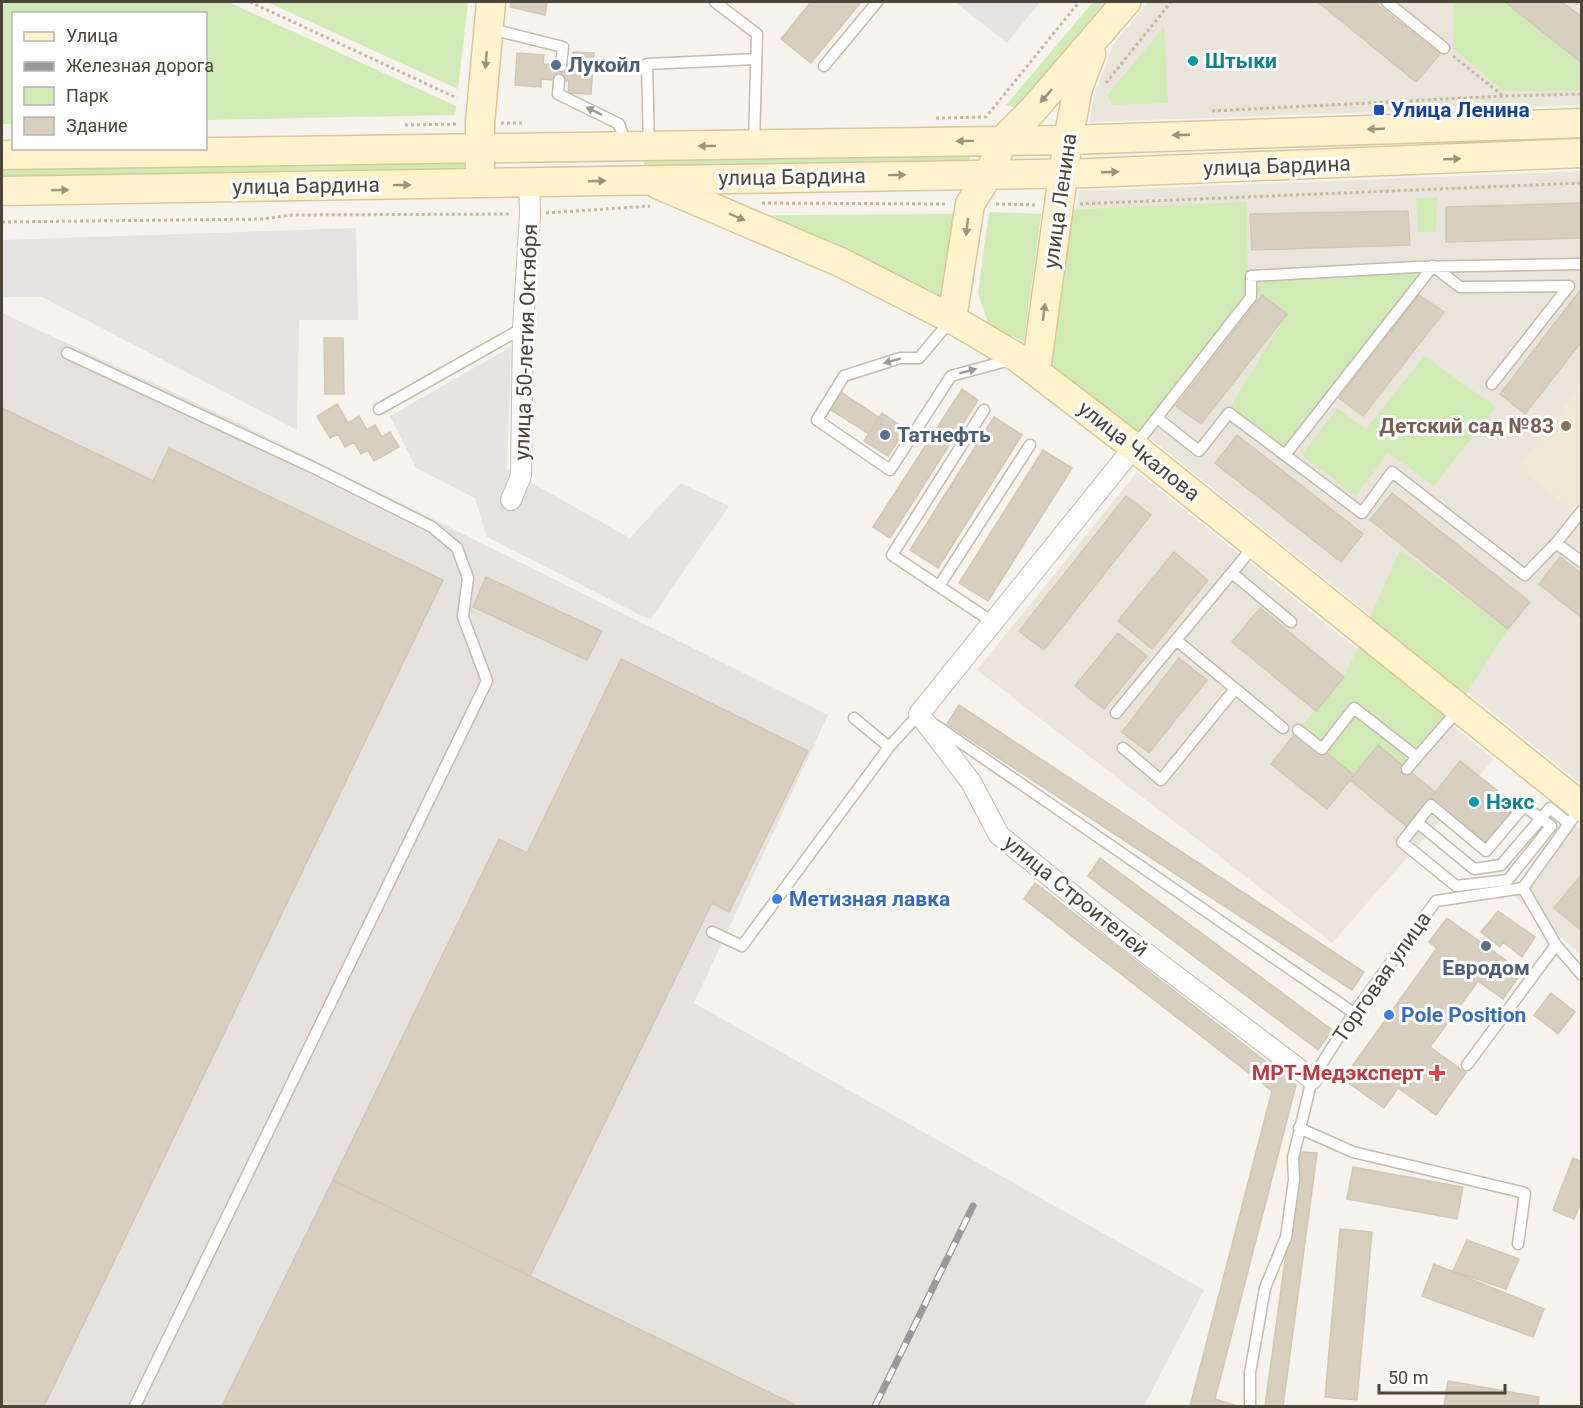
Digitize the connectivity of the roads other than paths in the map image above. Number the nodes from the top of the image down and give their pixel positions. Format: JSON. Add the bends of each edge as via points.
{"nodes":[{"id":1,"x":715,"y":2,"type":"edge"},
{"id":2,"x":878,"y":2,"type":"edge"},
{"id":3,"x":1126,"y":2,"type":"edge"},
{"id":4,"x":1387,"y":2,"type":"edge"},
{"id":5,"x":490,"y":15,"type":"edge"},
{"id":6,"x":1098,"y":36,"type":"junction"},
{"id":7,"x":1444,"y":48,"type":"road end"},
{"id":8,"x":756,"y":59,"type":"junction"},
{"id":9,"x":561,"y":66,"type":"dead end"},
{"id":10,"x":824,"y":66,"type":"dead end"},
{"id":11,"x":559,"y":80,"type":"dead end"},
{"id":12,"x":1581,"y":123,"type":"edge"},
{"id":13,"x":479,"y":136,"type":"junction"},
{"id":14,"x":1003,"y":140,"type":"junction"},
{"id":15,"x":1068,"y":140,"type":"junction"},
{"id":16,"x":754,"y":145,"type":"junction"},
{"id":17,"x":207,"y":147,"type":"edge"},
{"id":18,"x":638,"y":147,"type":"junction"},
{"id":19,"x":132,"y":150,"type":"edge"},
{"id":20,"x":1581,"y":153,"type":"edge"},
{"id":21,"x":8,"y":155,"type":"edge"},
{"id":22,"x":989,"y":174,"type":"junction"},
{"id":23,"x":1063,"y":174,"type":"junction"},
{"id":24,"x":644,"y":179,"type":"junction"},
{"id":25,"x":529,"y":183,"type":"junction"},
{"id":26,"x":480,"y":184,"type":"junction"},
{"id":27,"x":9,"y":191,"type":"edge"},
{"id":28,"x":1581,"y":264,"type":"edge"},
{"id":29,"x":1433,"y":266,"type":"junction"},
{"id":30,"x":952,"y":319,"type":"junction"},
{"id":31,"x":523,"y":328,"type":"junction"},
{"id":32,"x":67,"y":353,"type":"dead end"},
{"id":33,"x":1027,"y":364,"type":"junction"},
{"id":34,"x":1492,"y":384,"type":"dead end"},
{"id":35,"x":379,"y":410,"type":"dead end"},
{"id":36,"x":984,"y":410,"type":"dead end"},
{"id":37,"x":1157,"y":418,"type":"junction"},
{"id":38,"x":1030,"y":445,"type":"dead end"},
{"id":39,"x":1134,"y":447,"type":"junction"},
{"id":40,"x":1285,"y":455,"type":"junction"},
{"id":41,"x":511,"y":500,"type":"dead end"},
{"id":42,"x":1581,"y":511,"type":"edge"},
{"id":43,"x":1556,"y":543,"type":"junction"},
{"id":44,"x":1255,"y":544,"type":"junction"},
{"id":45,"x":1581,"y":562,"type":"edge"},
{"id":46,"x":1232,"y":573,"type":"junction"},
{"id":47,"x":939,"y":586,"type":"junction"},
{"id":48,"x":1291,"y":622,"type":"dead end"},
{"id":49,"x":994,"y":623,"type":"junction"},
{"id":50,"x":1176,"y":640,"type":"junction"},
{"id":51,"x":1235,"y":689,"type":"junction"},
{"id":52,"x":1459,"y":709,"type":"junction"},
{"id":53,"x":1116,"y":713,"type":"dead end"},
{"id":54,"x":919,"y":714,"type":"junction"},
{"id":55,"x":854,"y":718,"type":"dead end"},
{"id":56,"x":1283,"y":728,"type":"dead end"},
{"id":57,"x":1298,"y":730,"type":"dead end"},
{"id":58,"x":890,"y":747,"type":"junction"},
{"id":59,"x":1123,"y":748,"type":"dead end"},
{"id":60,"x":1417,"y":757,"type":"junction"},
{"id":61,"x":1407,"y":769,"type":"dead end"},
{"id":62,"x":1577,"y":812,"type":"edge"},
{"id":63,"x":1541,"y":819,"type":"junction"},
{"id":64,"x":1418,"y":823,"type":"junction"},
{"id":65,"x":1523,"y":888,"type":"junction"},
{"id":66,"x":712,"y":932,"type":"dead end"},
{"id":67,"x":1556,"y":945,"type":"junction"},
{"id":68,"x":1581,"y":975,"type":"edge"},
{"id":69,"x":1354,"y":1012,"type":"junction"},
{"id":70,"x":1467,"y":1065,"type":"dead end"},
{"id":71,"x":1312,"y":1078,"type":"junction"},
{"id":72,"x":1299,"y":1128,"type":"junction"},
{"id":73,"x":1518,"y":1244,"type":"dead end"},
{"id":74,"x":135,"y":1407,"type":"edge"},
{"id":75,"x":1250,"y":1407,"type":"edge"}],
"edges":[{"from":1,"to":8,"type":"lane","via":[[757,33]]},
{"from":2,"to":10,"type":"lane"},
{"from":3,"to":6,"type":"main road","name":"улица Ленина"},
{"from":4,"to":7,"type":"lane"},
{"from":5,"to":9,"type":"lane","via":[[563,48]]},
{"from":5,"to":13,"type":"main road","one_way":true},
{"from":6,"to":14,"type":"main road","name":"улица Ленина","one_way":true},
{"from":6,"to":15,"type":"main road","name":"улица Ленина","via":[[1078,88]]},
{"from":8,"to":16,"type":"lane"},
{"from":8,"to":18,"type":"lane","via":[[647,64]]},
{"from":18,"to":11,"type":"lane","one_way":true,"via":[[619,124],[558,94]]},
{"from":12,"to":15,"type":"main road","name":"улица Бардина","one_way":true},
{"from":13,"to":17,"type":"main road","name":"улица Бардина"},
{"from":13,"to":18,"type":"main road","name":"улица Бардина"},
{"from":13,"to":26,"type":"main road"},
{"from":14,"to":15,"type":"main road","name":"улица Бардина"},
{"from":14,"to":16,"type":"main road","name":"улица Бардина","one_way":true},
{"from":14,"to":22,"type":"main road","name":"улица Ленина"},
{"from":15,"to":23,"type":"main road","name":"улица Ленина"},
{"from":16,"to":18,"type":"main road","name":"улица Бардина","one_way":true},
{"from":19,"to":21,"type":"main road","name":"улица Бардина"},
{"from":23,"to":20,"type":"main road","name":"улица Бардина","one_way":true},
{"from":21,"to":27,"type":"main road"},
{"from":22,"to":23,"type":"main road","name":"улица Бардина"},
{"from":24,"to":22,"type":"main road","name":"улица Бардина","one_way":true},
{"from":22,"to":30,"type":"main road","name":"улица Ленина","one_way":true,"via":[[970,204]]},
{"from":33,"to":23,"type":"main road","name":"улица Ленина","one_way":true},
{"from":25,"to":24,"type":"main road","name":"улица Бардина","one_way":true},
{"from":24,"to":30,"type":"main road","name":"улица Чкалова","one_way":true,"via":[[842,263]]},
{"from":25,"to":26,"type":"main road","name":"улица Бардина"},
{"from":25,"to":31,"type":"street","name":"улица 50-летия Октября"},
{"from":27,"to":26,"type":"main road","name":"улица Бардина","one_way":true},
{"from":28,"to":29,"type":"lane"},
{"from":29,"to":34,"type":"lane","via":[[1460,287],[1569,286]]},
{"from":29,"to":37,"type":"lane","via":[[1251,276],[1251,297]]},
{"from":29,"to":40,"type":"lane"},
{"from":30,"to":33,"type":"main road","name":"улица Чкалова"},
{"from":30,"to":33,"type":"lane","one_way":true,"via":[[920,358],[900,358],[844,376],[817,420],[890,470],[951,376]]},
{"from":31,"to":35,"type":"lane"},
{"from":31,"to":41,"type":"street","name":"улица 50-летия Октября","via":[[521,476]]},
{"from":32,"to":74,"type":"lane","via":[[432,527],[457,549],[468,578],[463,617],[486,681]]},
{"from":33,"to":39,"type":"main road","name":"улица Чкалова"},
{"from":36,"to":47,"type":"lane","via":[[892,555]]},
{"from":37,"to":39,"type":"lane"},
{"from":37,"to":40,"type":"lane","via":[[1199,451],[1229,413]]},
{"from":38,"to":47,"type":"lane"},
{"from":39,"to":44,"type":"main road","name":"улица Чкалова"},
{"from":39,"to":49,"type":"street"},
{"from":40,"to":43,"type":"lane","via":[[1362,513],[1392,472],[1526,575]]},
{"from":42,"to":43,"type":"lane"},
{"from":43,"to":45,"type":"lane"},
{"from":44,"to":46,"type":"lane"},
{"from":44,"to":52,"type":"main road","name":"улица Чкалова"},
{"from":46,"to":48,"type":"lane"},
{"from":46,"to":50,"type":"lane"},
{"from":47,"to":49,"type":"lane"},
{"from":49,"to":54,"type":"street"},
{"from":50,"to":51,"type":"lane"},
{"from":50,"to":53,"type":"lane"},
{"from":51,"to":56,"type":"lane"},
{"from":51,"to":59,"type":"lane","via":[[1161,780]]},
{"from":52,"to":60,"type":"lane"},
{"from":52,"to":62,"type":"main road","name":"улица Чкалова"},
{"from":54,"to":58,"type":"lane"},
{"from":54,"to":69,"type":"lane"},
{"from":54,"to":71,"type":"street","name":"улица Строителей","via":[[970,782],[999,835],[1118,932]]},
{"from":55,"to":58,"type":"lane"},
{"from":57,"to":60,"type":"lane","via":[[1322,749],[1354,708]]},
{"from":58,"to":66,"type":"lane","via":[[742,946]]},
{"from":60,"to":61,"type":"lane"},
{"from":62,"to":63,"type":"lane","via":[[1550,808]]},
{"from":62,"to":65,"type":"lane"},
{"from":63,"to":64,"type":"lane","via":[[1501,865],[1474,869]]},
{"from":63,"to":64,"type":"lane","via":[[1524,806],[1486,851],[1431,805]]},
{"from":63,"to":64,"type":"lane","via":[[1551,826],[1508,880],[1456,886],[1402,842]]},
{"from":65,"to":67,"type":"lane"},
{"from":65,"to":69,"type":"lane","name":"Торговая улица","via":[[1436,901]]},
{"from":67,"to":68,"type":"lane"},
{"from":67,"to":70,"type":"lane"},
{"from":69,"to":71,"type":"lane","name":"Торговая улица"},
{"from":71,"to":72,"type":"lane","name":"Торговая улица"},
{"from":72,"to":73,"type":"lane","via":[[1353,1152],[1525,1193]]},
{"from":72,"to":75,"type":"lane","name":"Торговая улица","via":[[1286,1237],[1265,1288],[1250,1373]]}]}
